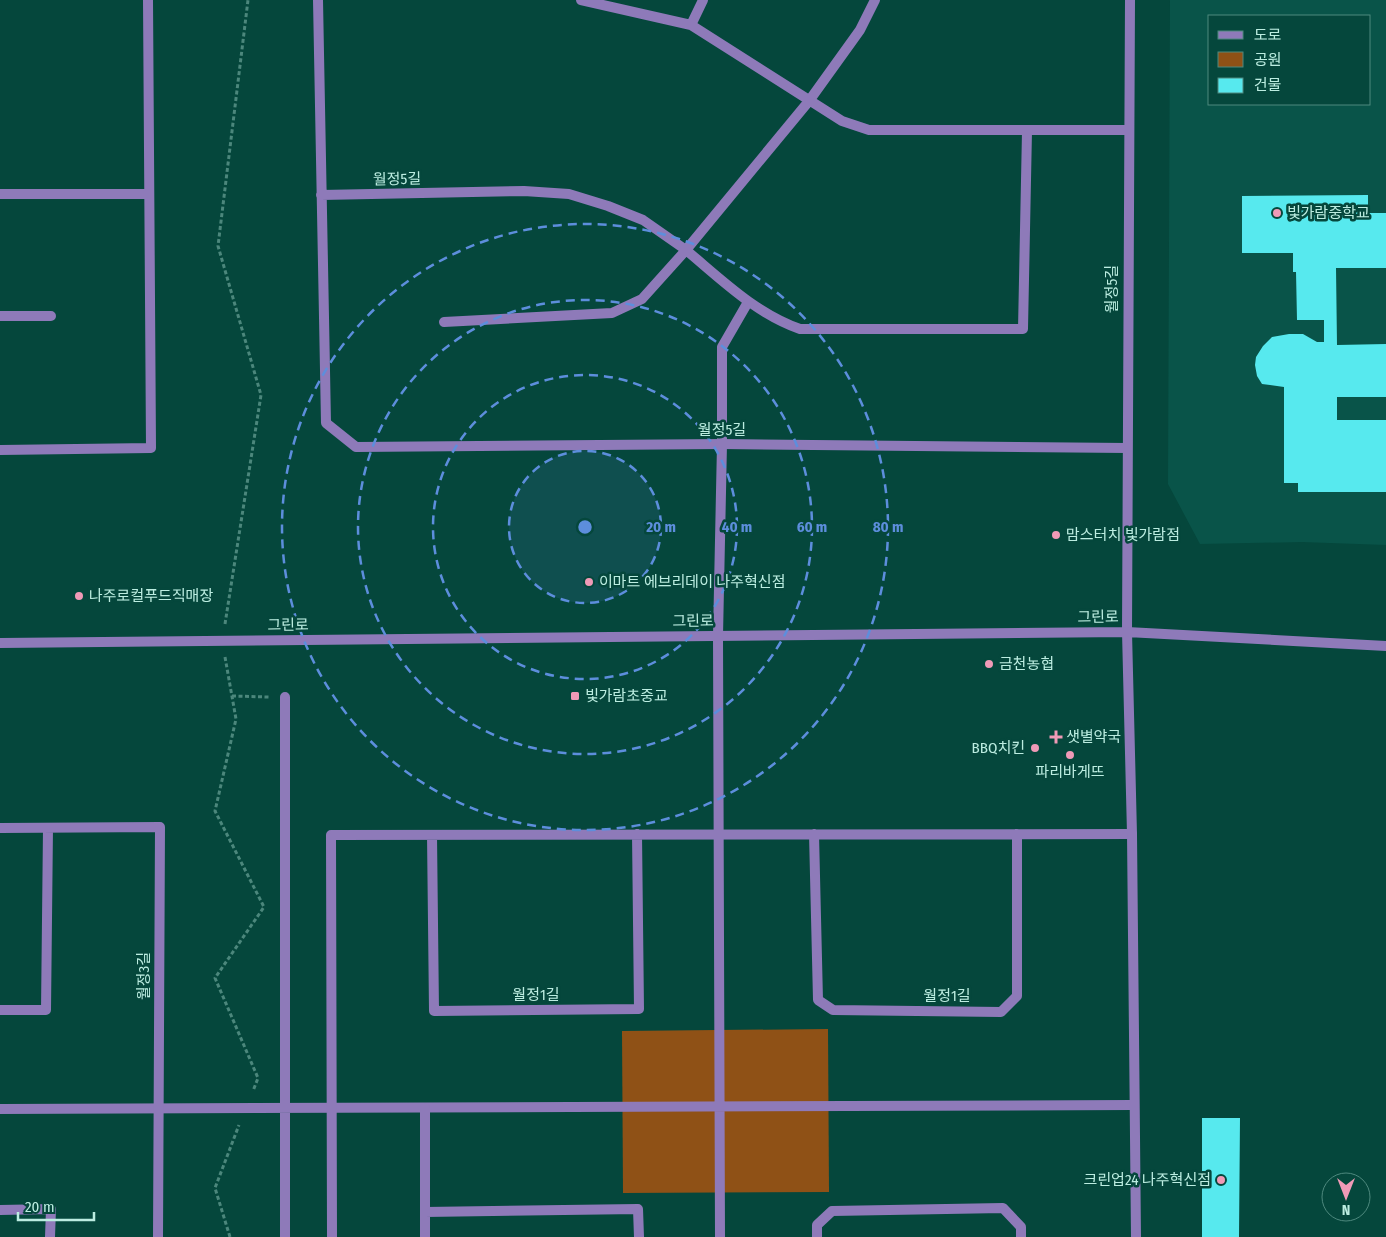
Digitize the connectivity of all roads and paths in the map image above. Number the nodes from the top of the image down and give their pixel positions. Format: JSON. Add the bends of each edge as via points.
{"nodes":[{"id":1,"x":148,"y":0,"type":"edge"},
{"id":2,"x":318,"y":0,"type":"edge"},
{"id":3,"x":580,"y":0,"type":"edge"},
{"id":4,"x":703,"y":0,"type":"edge"},
{"id":5,"x":875,"y":0,"type":"edge"},
{"id":6,"x":1130,"y":0,"type":"edge"},
{"id":7,"x":690,"y":25,"type":"junction"},
{"id":8,"x":809,"y":101,"type":"junction"},
{"id":9,"x":1128,"y":130,"type":"junction"},
{"id":10,"x":1027,"y":131,"type":"junction"},
{"id":11,"x":0,"y":194,"type":"edge"},
{"id":12,"x":149,"y":194,"type":"junction"},
{"id":13,"x":321,"y":195,"type":"junction"},
{"id":14,"x":686,"y":250,"type":"junction"},
{"id":15,"x":748,"y":302,"type":"junction"},
{"id":16,"x":0,"y":316,"type":"edge"},
{"id":17,"x":51,"y":316,"type":"dead end"},
{"id":18,"x":444,"y":322,"type":"dead end"},
{"id":19,"x":722,"y":444,"type":"junction"},
{"id":20,"x":1127,"y":448,"type":"junction"},
{"id":21,"x":0,"y":450,"type":"edge"},
{"id":22,"x":1127,"y":632,"type":"junction"},
{"id":23,"x":718,"y":636,"type":"junction"},
{"id":24,"x":0,"y":643,"type":"edge"},
{"id":25,"x":1386,"y":646,"type":"edge"},
{"id":26,"x":232,"y":696,"type":"dead end"},
{"id":27,"x":285,"y":697,"type":"joint"},
{"id":28,"x":0,"y":828,"type":"edge"},
{"id":29,"x":48,"y":828,"type":"junction"},
{"id":30,"x":637,"y":834,"type":"junction"},
{"id":31,"x":719,"y":834,"type":"junction"},
{"id":32,"x":814,"y":834,"type":"junction"},
{"id":33,"x":1017,"y":834,"type":"junction"},
{"id":34,"x":1132,"y":834,"type":"junction"},
{"id":35,"x":432,"y":835,"type":"junction"},
{"id":36,"x":0,"y":1010,"type":"edge"},
{"id":37,"x":1133,"y":1106,"type":"junction"},
{"id":38,"x":720,"y":1107,"type":"junction"},
{"id":39,"x":285,"y":1108,"type":"junction"},
{"id":40,"x":332,"y":1108,"type":"junction"},
{"id":41,"x":425,"y":1108,"type":"junction"},
{"id":42,"x":0,"y":1109,"type":"edge"},
{"id":43,"x":159,"y":1109,"type":"junction"},
{"id":44,"x":0,"y":1210,"type":"edge"},
{"id":45,"x":425,"y":1212,"type":"junction"},
{"id":46,"x":50,"y":1237,"type":"edge"},
{"id":47,"x":158,"y":1237,"type":"edge"},
{"id":48,"x":285,"y":1237,"type":"edge"},
{"id":49,"x":332,"y":1237,"type":"edge"},
{"id":50,"x":425,"y":1237,"type":"edge"},
{"id":51,"x":639,"y":1237,"type":"edge"},
{"id":52,"x":720,"y":1237,"type":"edge"},
{"id":53,"x":816,"y":1237,"type":"edge"},
{"id":54,"x":1021,"y":1237,"type":"edge"},
{"id":55,"x":1136,"y":1237,"type":"edge"}],
"edges":[{"from":1,"to":12,"type":"street"},
{"from":2,"to":13,"type":"street"},
{"from":3,"to":7,"type":"street"},
{"from":4,"to":7,"type":"street"},
{"from":5,"to":8,"type":"street","via":[[860,30]]},
{"from":6,"to":9,"type":"street","name":"월정5길"},
{"from":7,"to":8,"type":"street"},
{"from":8,"to":10,"type":"street","via":[[842,121],[870,130]]},
{"from":8,"to":14,"type":"street"},
{"from":9,"to":10,"type":"street"},
{"from":9,"to":20,"type":"street","name":"월정5길"},
{"from":10,"to":15,"type":"street","name":"월정5길","via":[[1024,329],[800,329],[779,322]]},
{"from":11,"to":12,"type":"street"},
{"from":12,"to":21,"type":"street","via":[[151,448]]},
{"from":13,"to":14,"type":"street","name":"월정5길","via":[[569,194],[643,220]]},
{"from":13,"to":19,"type":"street","name":"월정5길","via":[[326,423],[356,447]]},
{"from":14,"to":15,"type":"street","name":"월정5길"},
{"from":14,"to":18,"type":"street","via":[[642,299],[612,314]]},
{"from":15,"to":19,"type":"street","via":[[722,347]]},
{"from":16,"to":17,"type":"street"},
{"from":19,"to":20,"type":"street","name":"월정5길"},
{"from":19,"to":23,"type":"street"},
{"from":20,"to":22,"type":"street","name":"월정5길"},
{"from":22,"to":23,"type":"street","name":"그린로"},
{"from":22,"to":25,"type":"street","name":"그린로"},
{"from":22,"to":34,"type":"street"},
{"from":23,"to":24,"type":"street","name":"그린로"},
{"from":23,"to":31,"type":"street"},
{"from":26,"to":27,"type":"path"},
{"from":27,"to":39,"type":"street"},
{"from":28,"to":29,"type":"street","name":"월정3길"},
{"from":29,"to":36,"type":"street","via":[[46,1010]]},
{"from":29,"to":43,"type":"street","name":"월정3길","via":[[160,827]]},
{"from":30,"to":31,"type":"street"},
{"from":30,"to":35,"type":"street"},
{"from":30,"to":35,"type":"street","name":"월정1길","via":[[639,1009],[434,1011]]},
{"from":31,"to":32,"type":"street"},
{"from":31,"to":38,"type":"street"},
{"from":32,"to":33,"type":"street"},
{"from":32,"to":33,"type":"street","name":"월정1길","via":[[818,1000],[833,1010],[1001,1012],[1017,996]]},
{"from":33,"to":34,"type":"street"},
{"from":34,"to":37,"type":"street"},
{"from":35,"to":40,"type":"street","via":[[331,835]]},
{"from":37,"to":38,"type":"street"},
{"from":37,"to":55,"type":"street"},
{"from":38,"to":41,"type":"street"},
{"from":38,"to":52,"type":"street"},
{"from":39,"to":40,"type":"street"},
{"from":39,"to":43,"type":"street"},
{"from":39,"to":48,"type":"street"},
{"from":40,"to":41,"type":"street"},
{"from":40,"to":49,"type":"street"},
{"from":41,"to":45,"type":"street"},
{"from":42,"to":43,"type":"street"},
{"from":43,"to":47,"type":"street","name":"월정3길"},
{"from":44,"to":46,"type":"street","via":[[51,1209]]},
{"from":45,"to":50,"type":"street"},
{"from":45,"to":51,"type":"street","via":[[638,1209]]},
{"from":53,"to":54,"type":"street","via":[[816,1225],[832,1211],[1003,1208],[1021,1227]]}]}
